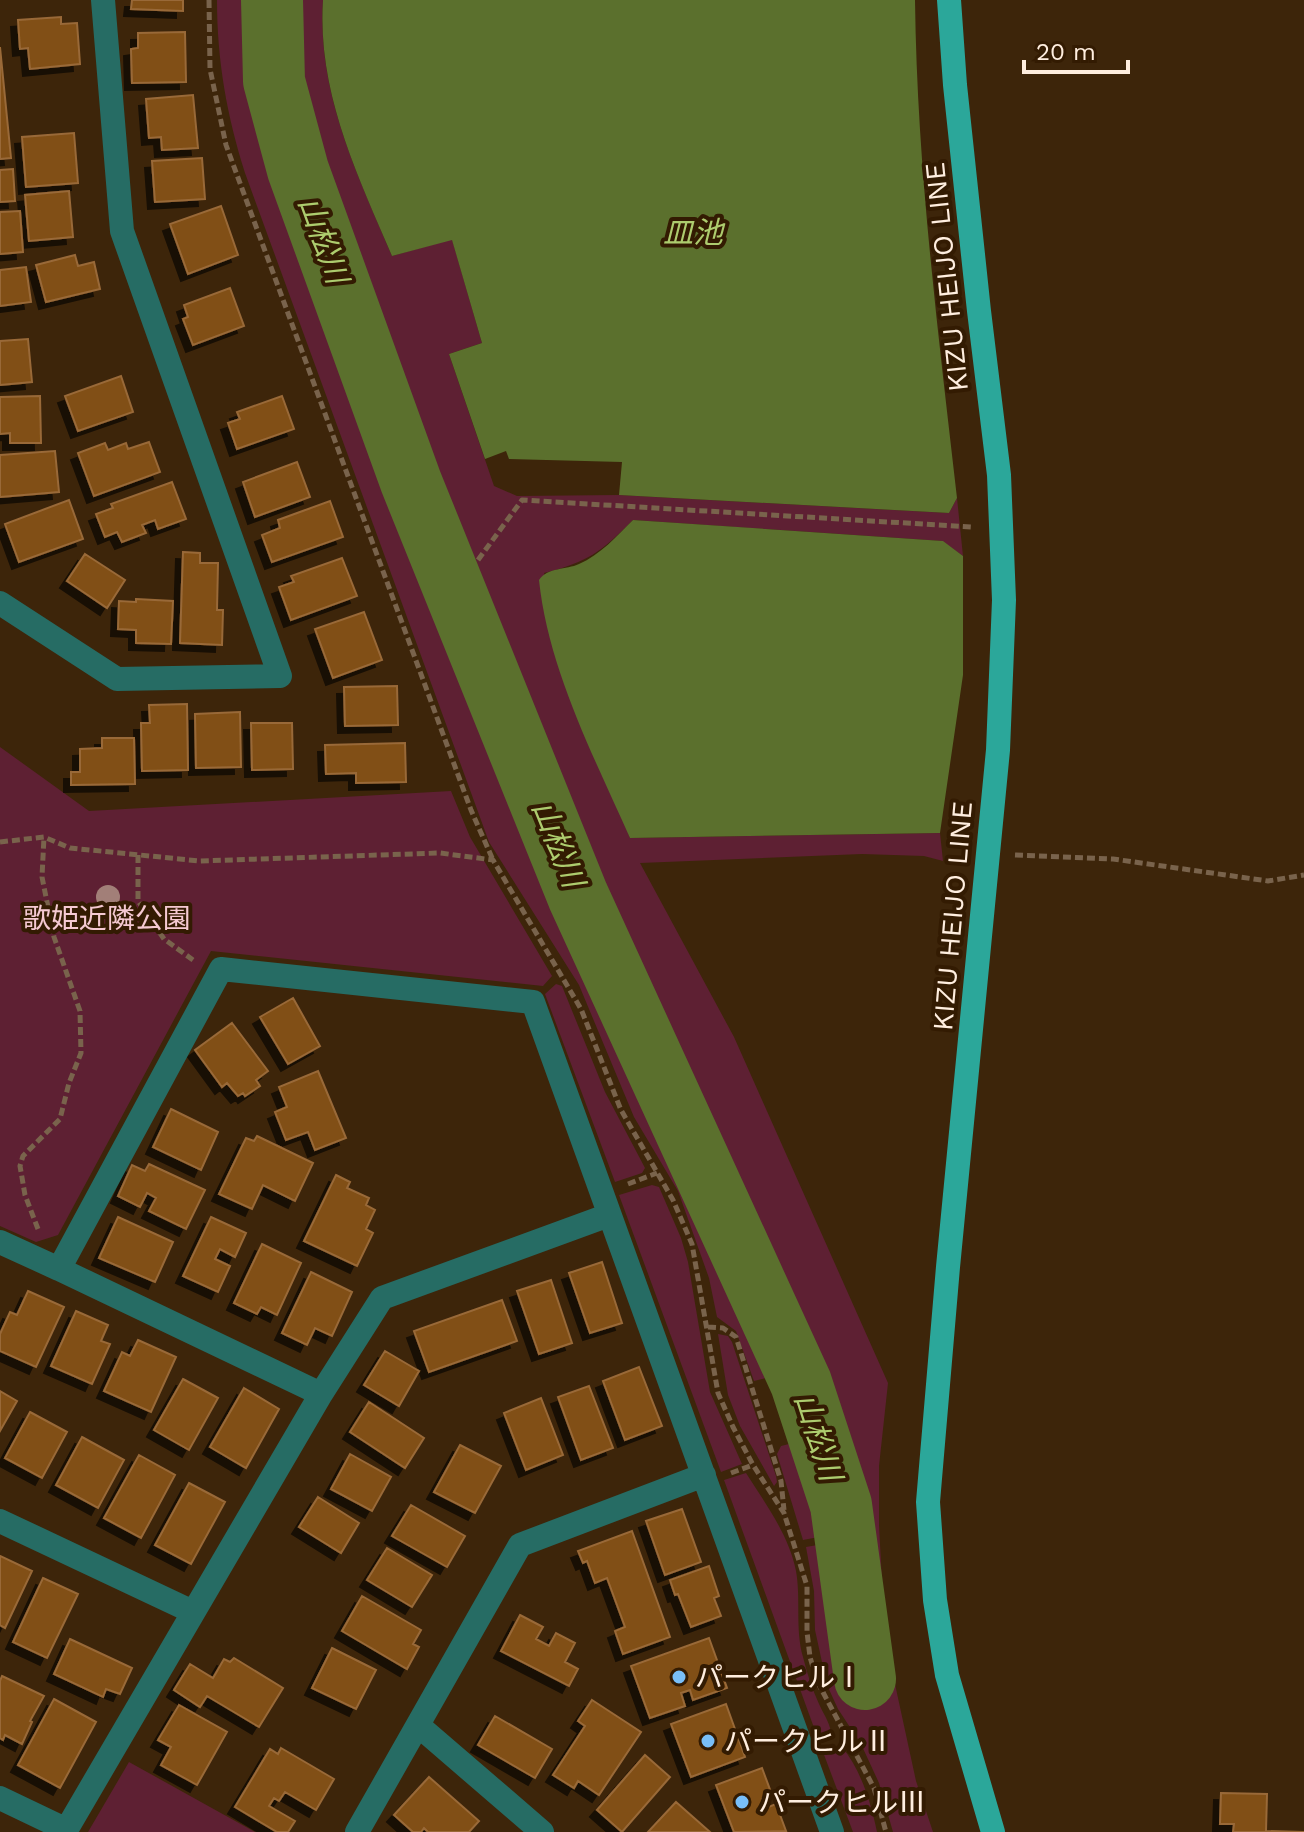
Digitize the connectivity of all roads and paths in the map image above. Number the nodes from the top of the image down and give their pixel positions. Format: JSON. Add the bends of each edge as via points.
{"nodes":[{"id":1,"x":103,"y":0,"type":"edge"},
{"id":2,"x":209,"y":0,"type":"edge"},
{"id":3,"x":949,"y":0,"type":"edge"},
{"id":4,"x":972,"y":527,"type":"dead end"},
{"id":5,"x":478,"y":560,"type":"dead end"},
{"id":6,"x":0,"y":603,"type":"edge"},
{"id":7,"x":44,"y":837,"type":"junction"},
{"id":8,"x":0,"y":842,"type":"edge"},
{"id":9,"x":138,"y":855,"type":"junction"},
{"id":10,"x":987,"y":856,"type":"junction"},
{"id":11,"x":493,"y":860,"type":"junction"},
{"id":12,"x":1304,"y":875,"type":"edge"},
{"id":13,"x":218,"y":975,"type":"junction"},
{"id":14,"x":609,"y":1215,"type":"junction"},
{"id":15,"x":0,"y":1242,"type":"edge"},
{"id":16,"x":51,"y":1265,"type":"junction"},
{"id":17,"x":708,"y":1327,"type":"junction"},
{"id":18,"x":321,"y":1394,"type":"junction"},
{"id":19,"x":704,"y":1475,"type":"junction"},
{"id":20,"x":784,"y":1513,"type":"junction"},
{"id":21,"x":0,"y":1521,"type":"edge"},
{"id":22,"x":193,"y":1612,"type":"junction"},
{"id":23,"x":419,"y":1726,"type":"junction"},
{"id":24,"x":0,"y":1798,"type":"edge"},
{"id":25,"x":66,"y":1831,"type":"edge"},
{"id":26,"x":357,"y":1832,"type":"edge"},
{"id":27,"x":542,"y":1832,"type":"edge"},
{"id":28,"x":832,"y":1832,"type":"edge"},
{"id":29,"x":886,"y":1832,"type":"edge"},
{"id":30,"x":993,"y":1832,"type":"edge"}],
"edges":[{"from":1,"to":6,"type":"street","via":[[122,231],[280,676],[117,679]]},
{"from":2,"to":11,"type":"path","via":[[210,69],[226,145]]},
{"from":3,"to":10,"type":"main road","name":"KIZU HEIJO LINE","via":[[1003,527],[998,750]]},
{"from":4,"to":5,"type":"path","via":[[522,500]]},
{"from":7,"to":8,"type":"path"},
{"from":7,"to":9,"type":"path","via":[[70,848]]},
{"from":7,"to":16,"type":"path","via":[[42,877],[54,937],[80,1011],[81,1053],[60,1119],[23,1156],[20,1166]]},
{"from":9,"to":11,"type":"path","via":[[200,861],[440,853]]},
{"from":9,"to":13,"type":"path","via":[[138,901],[164,939]]},
{"from":10,"to":12,"type":"path","via":[[1113,859],[1268,881]]},
{"from":10,"to":30,"type":"main road","name":"KIZU HEIJO LINE","via":[[928,1502],[947,1675]]},
{"from":11,"to":17,"type":"path","via":[[581,1009],[621,1110],[673,1200],[692,1244]]},
{"from":13,"to":14,"type":"street","via":[[221,969],[533,1002]]},
{"from":13,"to":16,"type":"street"},
{"from":14,"to":18,"type":"street","via":[[382,1298]]},
{"from":14,"to":19,"type":"street"},
{"from":15,"to":16,"type":"street"},
{"from":16,"to":18,"type":"street"},
{"from":17,"to":20,"type":"path","via":[[718,1393],[753,1465]]},
{"from":17,"to":20,"type":"path","via":[[723,1328],[736,1337],[781,1481]]},
{"from":18,"to":22,"type":"street"},
{"from":19,"to":23,"type":"street","via":[[520,1545]]},
{"from":19,"to":28,"type":"street"},
{"from":20,"to":29,"type":"path","via":[[807,1586],[807,1632],[817,1681],[874,1788]]},
{"from":21,"to":22,"type":"street"},
{"from":22,"to":25,"type":"street"},
{"from":23,"to":26,"type":"street"},
{"from":23,"to":27,"type":"street"},
{"from":24,"to":25,"type":"street"}]}
